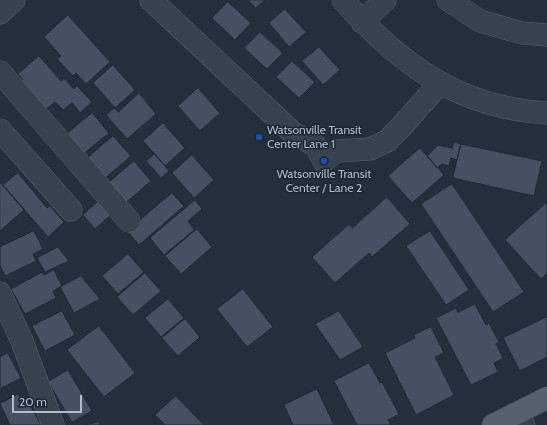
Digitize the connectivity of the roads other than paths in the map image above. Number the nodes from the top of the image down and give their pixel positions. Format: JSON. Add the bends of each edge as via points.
{"nodes":[{"id":1,"x":14,"y":0,"type":"edge"},
{"id":2,"x":151,"y":0,"type":"edge"},
{"id":3,"x":342,"y":0,"type":"edge"},
{"id":4,"x":385,"y":0,"type":"edge"},
{"id":5,"x":448,"y":0,"type":"edge"},
{"id":6,"x":0,"y":13,"type":"edge"},
{"id":7,"x":362,"y":22,"type":"junction"},
{"id":8,"x":547,"y":35,"type":"edge"},
{"id":9,"x":0,"y":72,"type":"edge"},
{"id":10,"x":440,"y":83,"type":"junction"},
{"id":11,"x":547,"y":113,"type":"edge"},
{"id":12,"x":0,"y":130,"type":"edge"},
{"id":13,"x":71,"y":210,"type":"dead end"},
{"id":14,"x":129,"y":221,"type":"dead end"},
{"id":15,"x":0,"y":293,"type":"edge"},
{"id":16,"x":547,"y":398,"type":"edge"},
{"id":17,"x":519,"y":419,"type":"edge"},
{"id":18,"x":53,"y":425,"type":"edge"},
{"id":19,"x":493,"y":425,"type":"edge"}],
"edges":[{"from":1,"to":6,"type":"street"},
{"from":2,"to":10,"type":"street","via":[[292,132],[316,146],[324,161],[337,151],[370,149],[387,141]]},
{"from":3,"to":7,"type":"street"},
{"from":4,"to":7,"type":"street"},
{"from":5,"to":8,"type":"street","via":[[480,21],[522,33]]},
{"from":7,"to":10,"type":"street","via":[[406,61]]},
{"from":9,"to":14,"type":"street"},
{"from":10,"to":11,"type":"street","via":[[487,104]]},
{"from":12,"to":13,"type":"street"},
{"from":15,"to":18,"type":"street","via":[[22,341]]},
{"from":16,"to":17,"type":"main road"},
{"from":17,"to":19,"type":"main road"}]}
